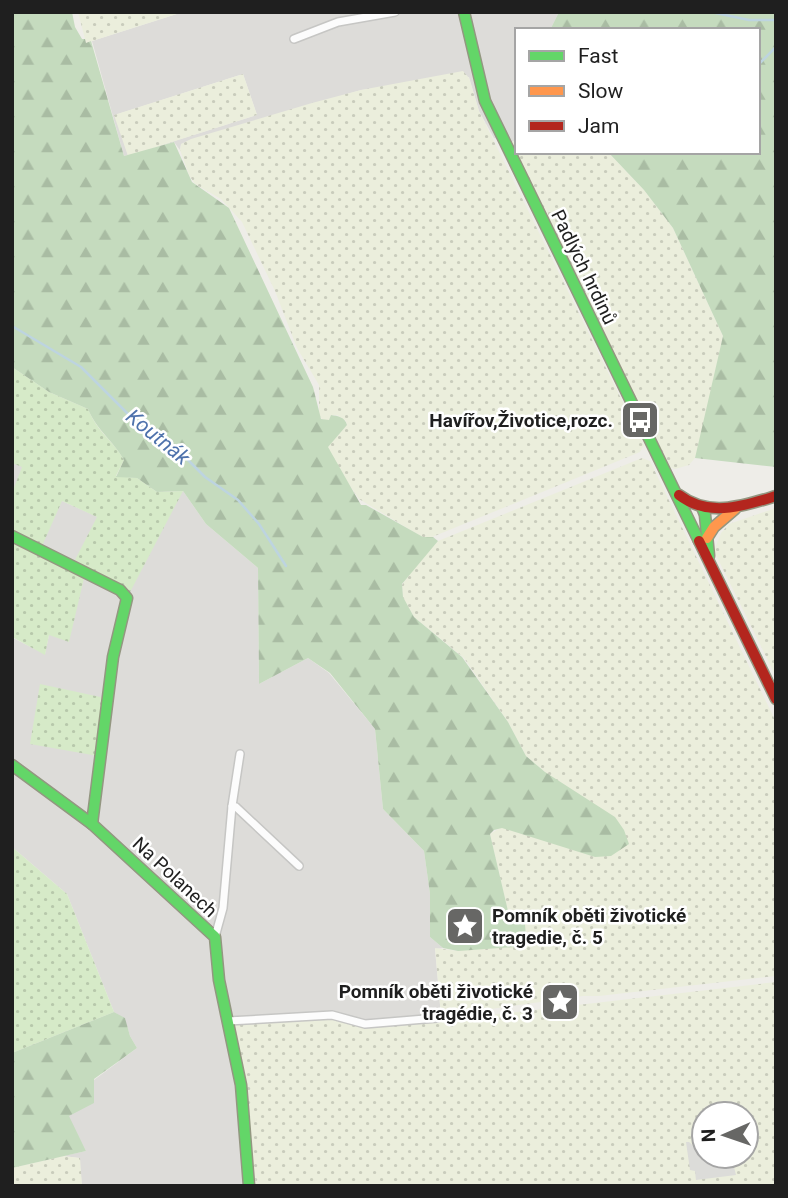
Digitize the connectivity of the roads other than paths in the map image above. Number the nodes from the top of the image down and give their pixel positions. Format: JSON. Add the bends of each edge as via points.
{"nodes":[{"id":1,"x":396,"y":12,"type":"edge"},
{"id":2,"x":464,"y":12,"type":"edge"},
{"id":3,"x":294,"y":39,"type":"dead end"},
{"id":4,"x":671,"y":483,"type":"junction"},
{"id":5,"x":776,"y":496,"type":"edge"},
{"id":6,"x":702,"y":507,"type":"junction"},
{"id":7,"x":738,"y":507,"type":"junction"},
{"id":8,"x":693,"y":529,"type":"junction"},
{"id":9,"x":12,"y":536,"type":"edge"},
{"id":10,"x":707,"y":539,"type":"junction"},
{"id":11,"x":710,"y":563,"type":"junction"},
{"id":12,"x":776,"y":699,"type":"edge"},
{"id":13,"x":240,"y":754,"type":"dead end"},
{"id":14,"x":12,"y":765,"type":"edge"},
{"id":15,"x":232,"y":806,"type":"junction"},
{"id":16,"x":92,"y":824,"type":"junction"},
{"id":17,"x":299,"y":866,"type":"dead end"},
{"id":18,"x":215,"y":937,"type":"junction"},
{"id":19,"x":437,"y":1018,"type":"dead end"},
{"id":20,"x":228,"y":1021,"type":"junction"},
{"id":21,"x":249,"y":1186,"type":"edge"}],
"edges":[{"from":1,"to":3,"type":"street","via":[[338,22]]},
{"from":2,"to":4,"type":"street","name":"Padlých hrdinů","via":[[485,102]]},
{"from":4,"to":6,"type":"street","via":[[682,498]]},
{"from":4,"to":8,"type":"street","name":"Padlých hrdinů"},
{"from":5,"to":7,"type":"street"},
{"from":6,"to":7,"type":"street"},
{"from":6,"to":8,"type":"street","via":[[694,516]]},
{"from":6,"to":10,"type":"street","name":"Padlých hrdinů"},
{"from":7,"to":10,"type":"street"},
{"from":8,"to":11,"type":"street","name":"Padlých hrdinů"},
{"from":9,"to":16,"type":"street","via":[[120,590],[127,598],[113,657]]},
{"from":10,"to":11,"type":"street","name":"Padlých hrdinů"},
{"from":11,"to":12,"type":"street","name":"Padlých hrdinů"},
{"from":13,"to":15,"type":"street"},
{"from":14,"to":16,"type":"street","name":"Na Polanech"},
{"from":15,"to":17,"type":"street"},
{"from":15,"to":18,"type":"street","via":[[223,908]]},
{"from":16,"to":18,"type":"street","name":"Na Polanech"},
{"from":18,"to":20,"type":"street","name":"Na Polanech"},
{"from":19,"to":20,"type":"street","via":[[365,1024],[332,1015]]},
{"from":20,"to":21,"type":"street","name":"Na Polanech","via":[[241,1085]]}]}
